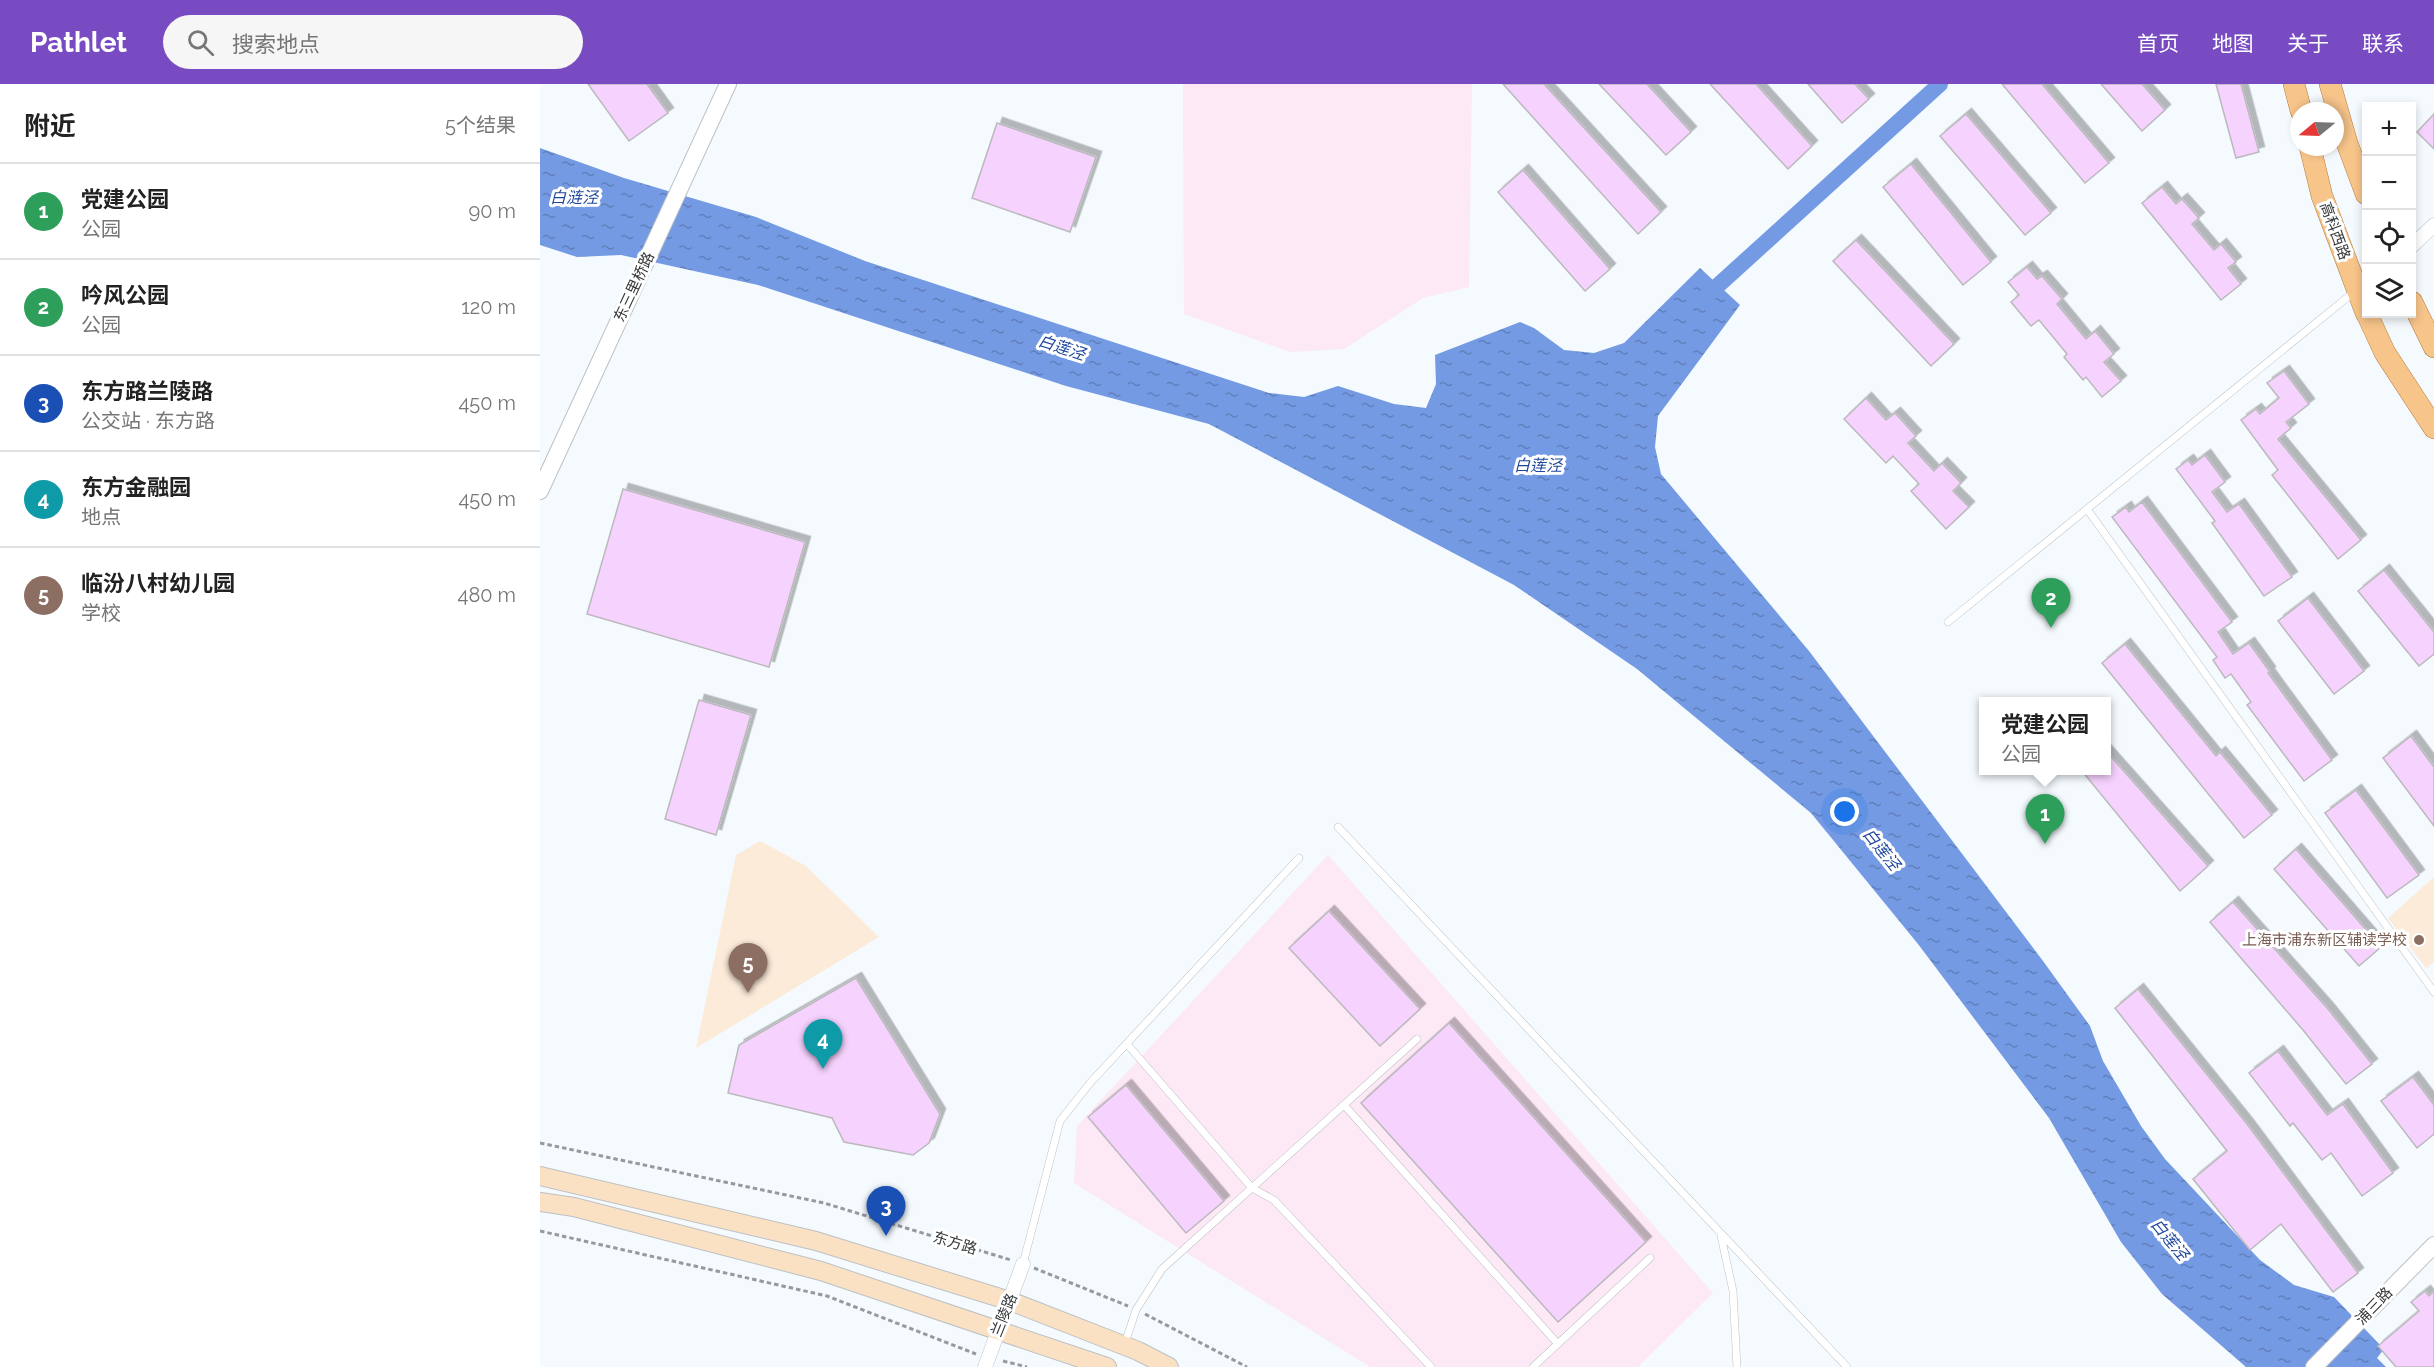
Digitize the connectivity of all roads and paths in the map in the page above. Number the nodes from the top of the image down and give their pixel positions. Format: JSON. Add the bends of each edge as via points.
{"nodes":[{"id":1,"x":728,"y":84,"type":"edge"},
{"id":2,"x":2294,"y":84,"type":"edge"},
{"id":3,"x":2330,"y":84,"type":"edge"},
{"id":4,"x":2299,"y":102,"type":"edge"},
{"id":5,"x":2312,"y":156,"type":"edge"},
{"id":6,"x":2362,"y":181,"type":"edge"},
{"id":7,"x":2434,"y":225,"type":"edge"},
{"id":8,"x":2416,"y":242,"type":"edge"},
{"id":9,"x":2356,"y":290,"type":"junction"},
{"id":10,"x":2362,"y":303,"type":"edge"},
{"id":11,"x":2416,"y":310,"type":"edge"},
{"id":12,"x":2369,"y":318,"type":"edge"},
{"id":13,"x":2434,"y":347,"type":"edge"},
{"id":14,"x":2434,"y":428,"type":"edge"},
{"id":15,"x":540,"y":491,"type":"edge"},
{"id":16,"x":2086,"y":509,"type":"junction"},
{"id":17,"x":1948,"y":622,"type":"dead end"},
{"id":18,"x":1338,"y":827,"type":"dead end"},
{"id":19,"x":1299,"y":858,"type":"dead end"},
{"id":20,"x":2434,"y":992,"type":"edge"},
{"id":21,"x":1417,"y":1039,"type":"dead end"},
{"id":22,"x":1127,"y":1044,"type":"junction"},
{"id":23,"x":1344,"y":1105,"type":"junction"},
{"id":24,"x":540,"y":1143,"type":"edge"},
{"id":25,"x":540,"y":1176,"type":"edge"},
{"id":26,"x":1252,"y":1188,"type":"junction"},
{"id":27,"x":540,"y":1202,"type":"edge"},
{"id":28,"x":540,"y":1231,"type":"edge"},
{"id":29,"x":1721,"y":1233,"type":"junction"},
{"id":30,"x":2434,"y":1245,"type":"edge"},
{"id":31,"x":1650,"y":1258,"type":"dead end"},
{"id":32,"x":1023,"y":1264,"type":"junction"},
{"id":33,"x":1010,"y":1301,"type":"junction"},
{"id":34,"x":1136,"y":1310,"type":"junction"},
{"id":35,"x":996,"y":1331,"type":"junction"},
{"id":36,"x":1558,"y":1344,"type":"junction"},
{"id":37,"x":1124,"y":1346,"type":"junction"},
{"id":38,"x":986,"y":1362,"type":"edge"},
{"id":39,"x":1028,"y":1367,"type":"edge"},
{"id":40,"x":1107,"y":1367,"type":"edge"},
{"id":41,"x":1169,"y":1367,"type":"edge"},
{"id":42,"x":1247,"y":1367,"type":"edge"},
{"id":43,"x":1431,"y":1367,"type":"edge"},
{"id":44,"x":1533,"y":1367,"type":"edge"},
{"id":45,"x":1737,"y":1367,"type":"edge"},
{"id":46,"x":1847,"y":1367,"type":"edge"},
{"id":47,"x":2314,"y":1367,"type":"edge"}],
"edges":[{"from":1,"to":15,"type":"street","name":"东三里桥路"},
{"from":2,"to":4,"type":"main road"},
{"from":3,"to":6,"type":"main road"},
{"from":5,"to":9,"type":"main road","name":"高科西路","via":[[2322,196]]},
{"from":7,"to":8,"type":"street"},
{"from":9,"to":10,"type":"main road","name":"高科西路"},
{"from":9,"to":16,"type":"lane"},
{"from":11,"to":13,"type":"main road"},
{"from":12,"to":14,"type":"main road","name":"高科西路","via":[[2385,353]]},
{"from":16,"to":17,"type":"lane"},
{"from":16,"to":20,"type":"lane"},
{"from":18,"to":29,"type":"lane"},
{"from":19,"to":22,"type":"lane"},
{"from":21,"to":23,"type":"lane"},
{"from":22,"to":26,"type":"lane"},
{"from":22,"to":32,"type":"lane","via":[[1060,1121]]},
{"from":23,"to":26,"type":"lane"},
{"from":23,"to":36,"type":"lane"},
{"from":24,"to":32,"type":"path","name":"东方路","via":[[824,1203]]},
{"from":25,"to":33,"type":"main road","via":[[816,1241]]},
{"from":26,"to":34,"type":"lane","via":[[1162,1269]]},
{"from":26,"to":43,"type":"lane","via":[[1274,1200]]},
{"from":27,"to":35,"type":"main road","via":[[574,1207],[821,1271]]},
{"from":28,"to":38,"type":"path","via":[[826,1296]]},
{"from":29,"to":45,"type":"lane","via":[[1734,1292]]},
{"from":29,"to":46,"type":"lane"},
{"from":30,"to":47,"type":"street","name":"浦三路"},
{"from":31,"to":36,"type":"lane"},
{"from":32,"to":33,"type":"street","name":"兰陵路"},
{"from":32,"to":34,"type":"path","name":"东方路"},
{"from":33,"to":35,"type":"street","name":"兰陵路"},
{"from":33,"to":37,"type":"main road"},
{"from":34,"to":37,"type":"lane"},
{"from":34,"to":42,"type":"path","name":"东方路"},
{"from":35,"to":38,"type":"street","name":"兰陵路"},
{"from":35,"to":40,"type":"main road"},
{"from":36,"to":44,"type":"lane"},
{"from":37,"to":41,"type":"main road"},
{"from":38,"to":39,"type":"path"}]}
